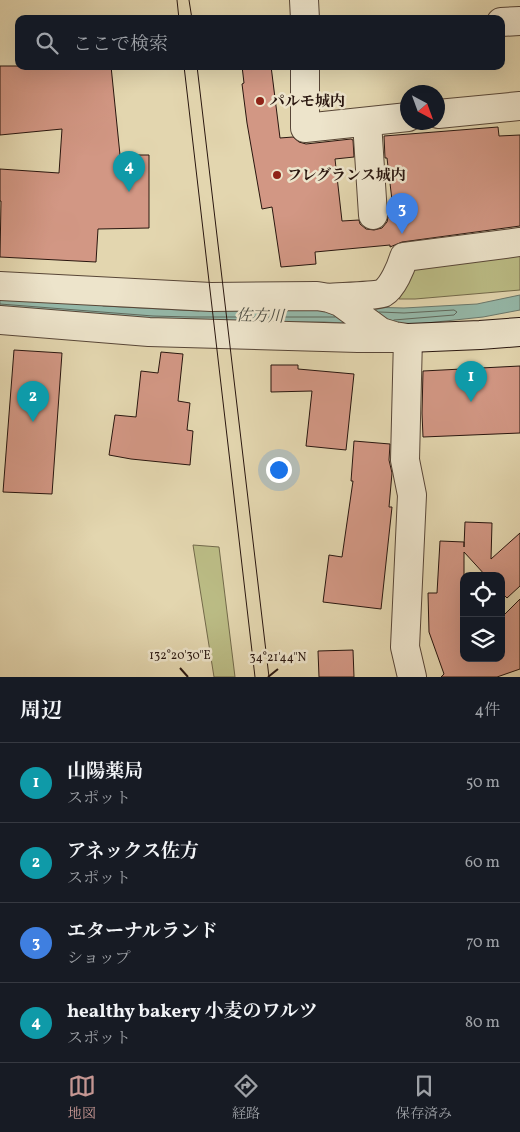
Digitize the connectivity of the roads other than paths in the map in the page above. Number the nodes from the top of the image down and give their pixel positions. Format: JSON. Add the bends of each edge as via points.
{"nodes":[{"id":1,"x":304,"y":0,"type":"edge"},
{"id":2,"x":305,"y":15,"type":"edge"},
{"id":3,"x":520,"y":20,"type":"edge"},
{"id":4,"x":505,"y":22,"type":"edge"},
{"id":5,"x":305,"y":70,"type":"edge"},
{"id":6,"x":520,"y":106,"type":"edge"},
{"id":7,"x":445,"y":113,"type":"edge"},
{"id":8,"x":400,"y":119,"type":"edge"},
{"id":9,"x":367,"y":122,"type":"junction"},
{"id":10,"x":374,"y":215,"type":"dead end"},
{"id":11,"x":520,"y":242,"type":"edge"},
{"id":12,"x":0,"y":286,"type":"edge"},
{"id":13,"x":334,"y":300,"type":"junction"},
{"id":14,"x":0,"y":320,"type":"edge"},
{"id":15,"x":520,"y":332,"type":"edge"},
{"id":16,"x":408,"y":338,"type":"junction"},
{"id":17,"x":412,"y":677,"type":"edge"}],
"edges":[{"from":1,"to":2,"type":"street"},
{"from":3,"to":4,"type":"street"},
{"from":5,"to":9,"type":"street","via":[[305,128]]},
{"from":6,"to":7,"type":"street"},
{"from":8,"to":9,"type":"street"},
{"from":9,"to":10,"type":"street"},
{"from":11,"to":13,"type":"street","via":[[404,257],[400,270],[382,294]]},
{"from":12,"to":13,"type":"street","via":[[211,297],[317,296]]},
{"from":13,"to":16,"type":"street","via":[[381,332]]},
{"from":14,"to":16,"type":"street","via":[[149,332]]},
{"from":15,"to":16,"type":"street"},
{"from":16,"to":17,"type":"street","via":[[405,460],[412,495],[405,647]]}]}
